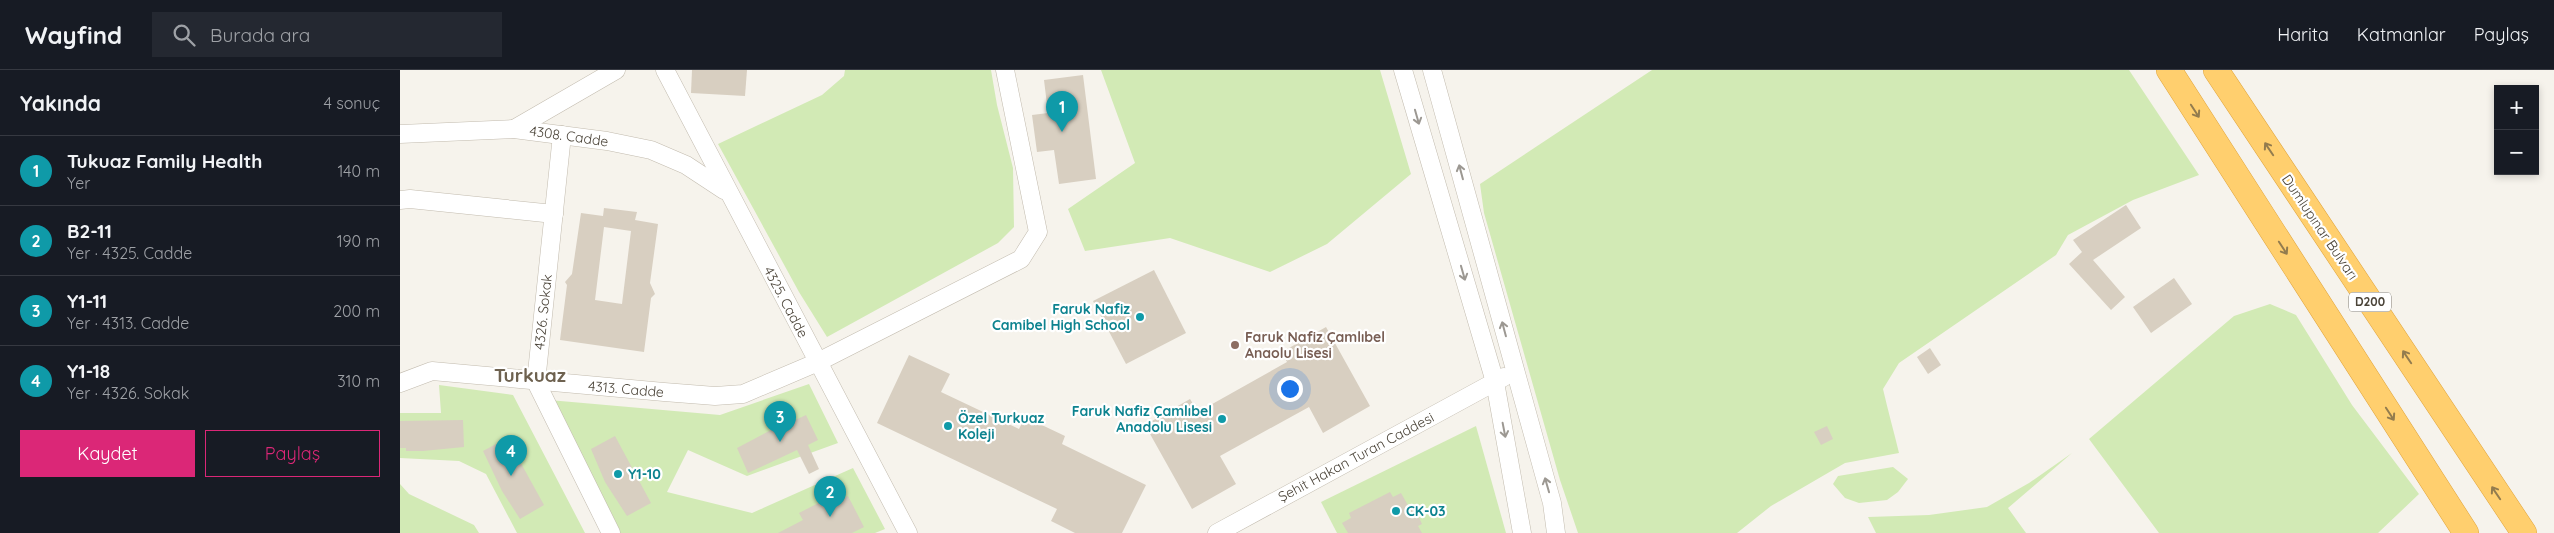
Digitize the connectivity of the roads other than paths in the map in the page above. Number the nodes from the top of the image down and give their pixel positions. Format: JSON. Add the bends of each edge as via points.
{"nodes":[{"id":1,"x":616,"y":70,"type":"edge"},
{"id":2,"x":665,"y":70,"type":"edge"},
{"id":3,"x":1005,"y":70,"type":"edge"},
{"id":4,"x":1403,"y":70,"type":"edge"},
{"id":5,"x":1432,"y":70,"type":"edge"},
{"id":6,"x":2169,"y":70,"type":"edge"},
{"id":7,"x":2216,"y":70,"type":"edge"},
{"id":8,"x":514,"y":128,"type":"junction"},
{"id":9,"x":400,"y":134,"type":"edge"},
{"id":10,"x":562,"y":135,"type":"junction"},
{"id":11,"x":727,"y":192,"type":"junction"},
{"id":12,"x":400,"y":200,"type":"edge"},
{"id":13,"x":554,"y":214,"type":"junction"},
{"id":14,"x":818,"y":362,"type":"junction"},
{"id":15,"x":1515,"y":371,"type":"junction"},
{"id":16,"x":536,"y":382,"type":"junction"},
{"id":17,"x":1495,"y":382,"type":"junction"},
{"id":18,"x":400,"y":383,"type":"edge"},
{"id":19,"x":611,"y":533,"type":"edge"},
{"id":20,"x":908,"y":533,"type":"edge"},
{"id":21,"x":1216,"y":533,"type":"edge"},
{"id":22,"x":1522,"y":533,"type":"edge"},
{"id":23,"x":1556,"y":533,"type":"edge"},
{"id":24,"x":2466,"y":533,"type":"edge"},
{"id":25,"x":2524,"y":533,"type":"edge"}],
"edges":[{"from":1,"to":8,"type":"street"},
{"from":2,"to":11,"type":"street","name":"4325. Cadde"},
{"from":3,"to":14,"type":"street","name":"4313. Cadde","via":[[1038,232],[1022,259]]},
{"from":4,"to":17,"type":"street","one_way":true},
{"from":15,"to":5,"type":"street","one_way":true},
{"from":6,"to":24,"type":"highway","one_way":true},
{"from":25,"to":7,"type":"highway","name":"Dumlupınar Bulvarı","number":"D200","one_way":true},
{"from":8,"to":9,"type":"street","name":"4308. Cadde"},
{"from":8,"to":10,"type":"street","name":"4308. Cadde"},
{"from":10,"to":11,"type":"street","name":"4308. Cadde","via":[[651,150],[686,165]]},
{"from":10,"to":13,"type":"street","name":"4326. Sokak"},
{"from":11,"to":14,"type":"street","name":"4325. Cadde"},
{"from":12,"to":13,"type":"street"},
{"from":13,"to":16,"type":"street","name":"4326. Sokak"},
{"from":14,"to":16,"type":"street","name":"4313. Cadde","via":[[743,394],[715,396]]},
{"from":14,"to":20,"type":"street","name":"4325. Cadde"},
{"from":15,"to":17,"type":"street","name":"Şehit Hakan Turan Caddesi"},
{"from":23,"to":15,"type":"street","one_way":true,"via":[[1552,503]]},
{"from":16,"to":18,"type":"street","name":"4313. Cadde","via":[[432,371]]},
{"from":16,"to":19,"type":"street"},
{"from":17,"to":21,"type":"street","name":"Şehit Hakan Turan Caddesi"},
{"from":17,"to":22,"type":"street","one_way":true}]}
